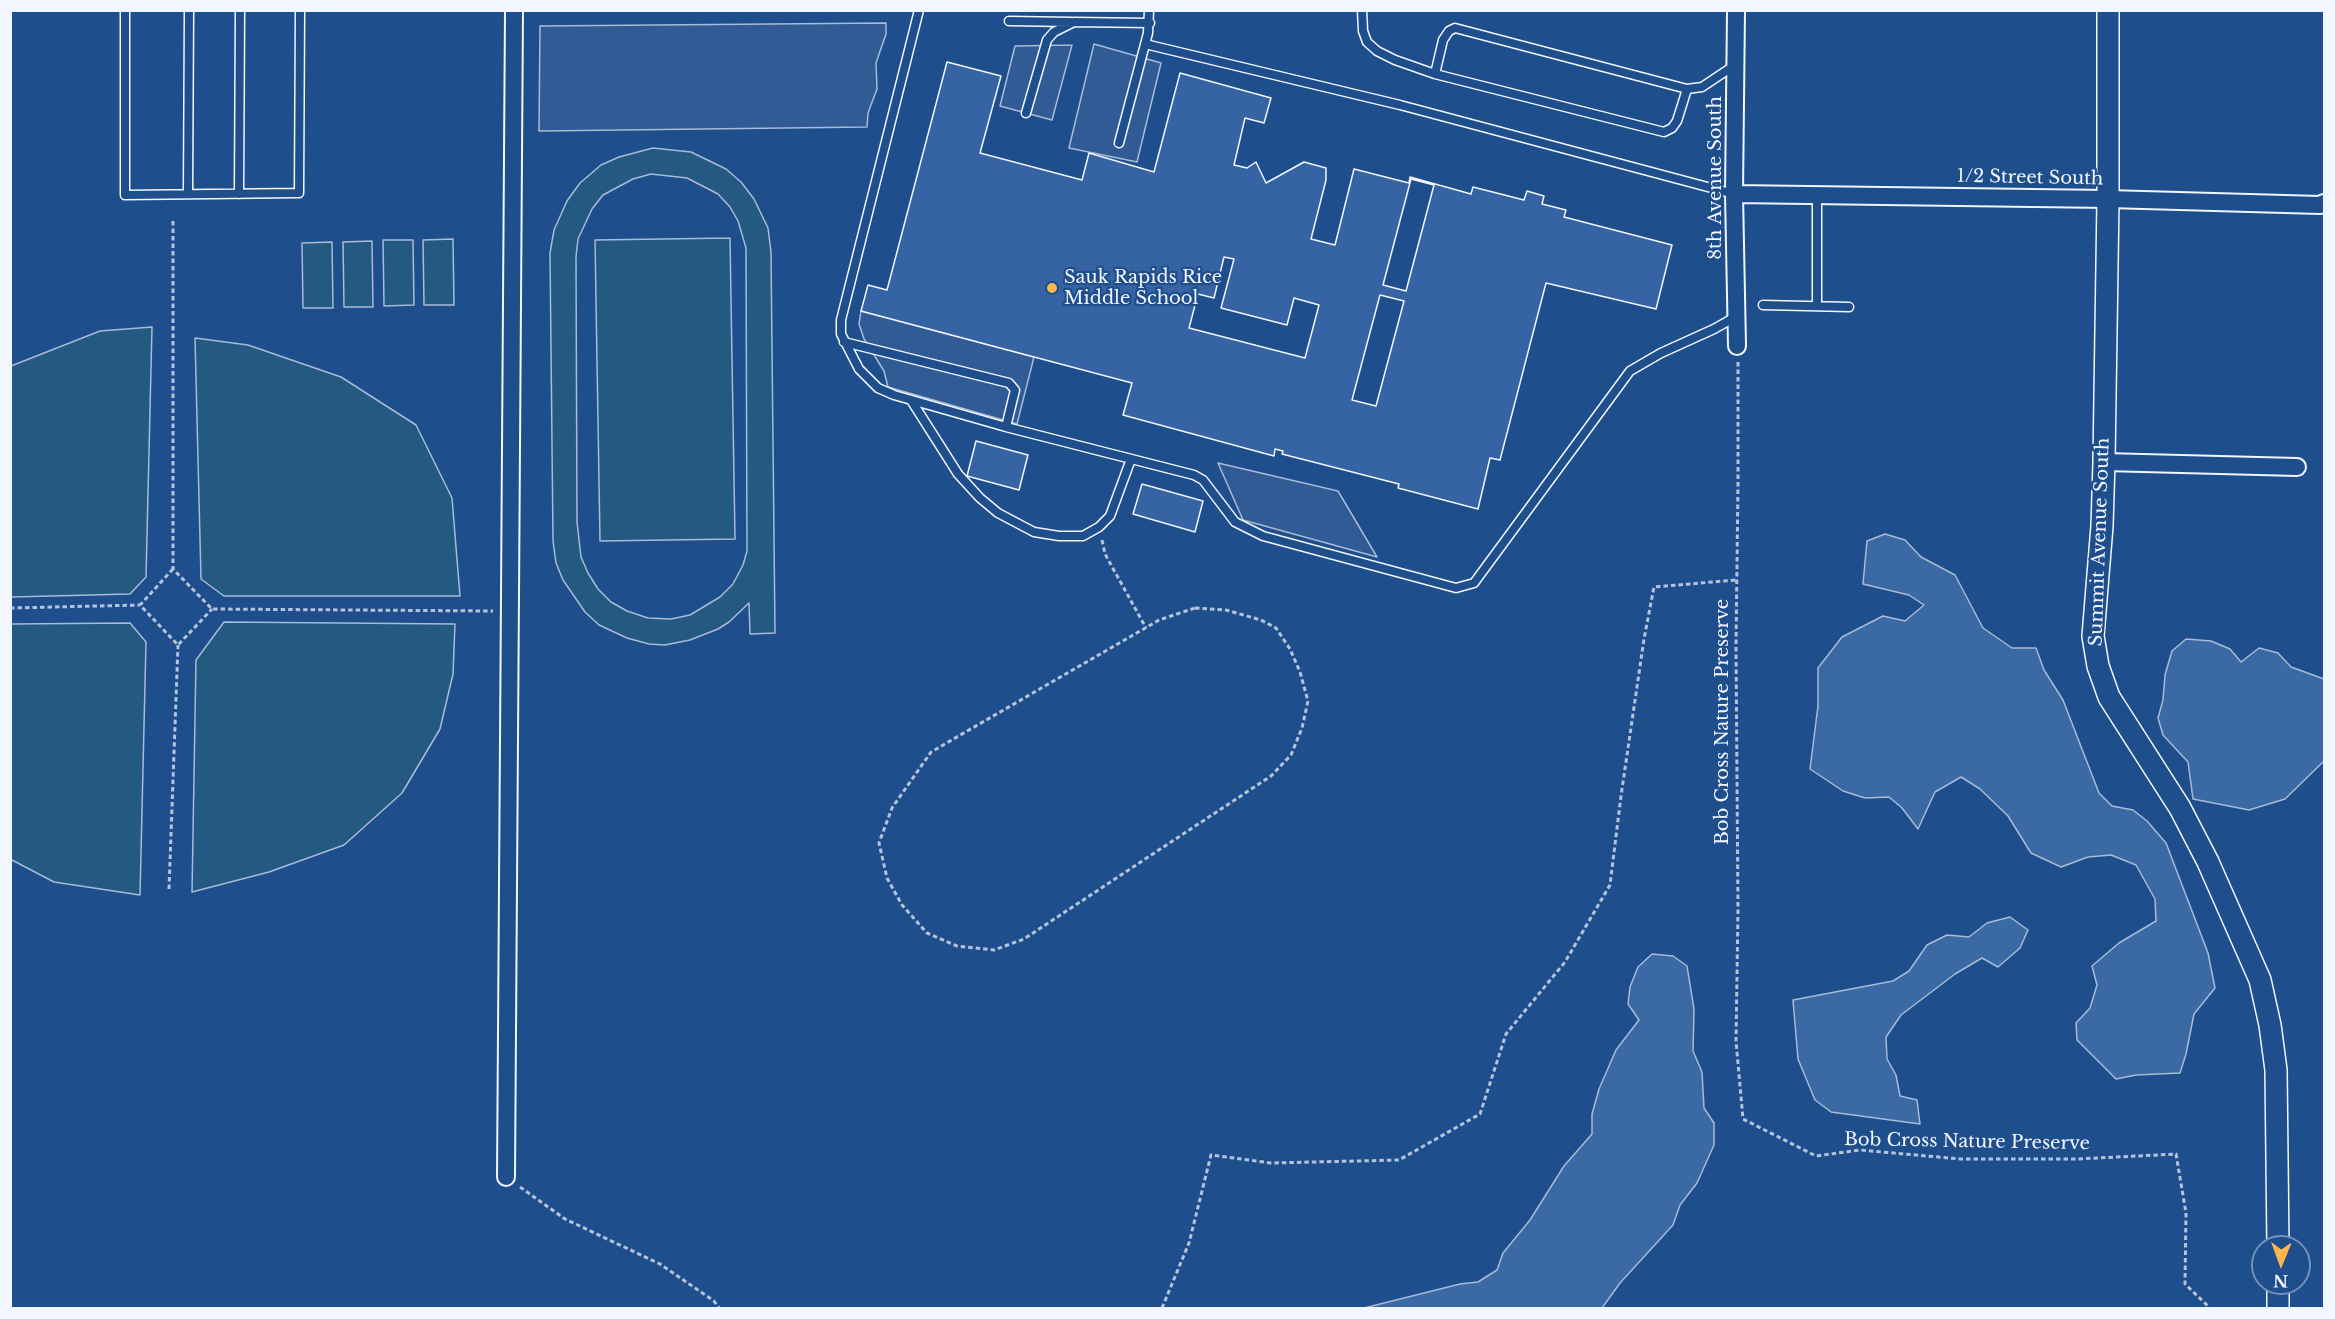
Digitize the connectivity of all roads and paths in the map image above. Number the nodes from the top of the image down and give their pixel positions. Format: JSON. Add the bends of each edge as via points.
{"nodes":[{"id":1,"x":125,"y":10,"type":"edge"},
{"id":2,"x":189,"y":10,"type":"edge"},
{"id":3,"x":240,"y":10,"type":"edge"},
{"id":4,"x":300,"y":10,"type":"edge"},
{"id":5,"x":514,"y":10,"type":"edge"},
{"id":6,"x":919,"y":10,"type":"edge"},
{"id":7,"x":1149,"y":10,"type":"edge"},
{"id":8,"x":1362,"y":10,"type":"edge"},
{"id":9,"x":1736,"y":10,"type":"edge"},
{"id":10,"x":2108,"y":10,"type":"edge"},
{"id":11,"x":1009,"y":21,"type":"dead end"},
{"id":12,"x":1074,"y":22,"type":"junction"},
{"id":13,"x":1150,"y":23,"type":"junction"},
{"id":14,"x":1145,"y":44,"type":"junction"},
{"id":15,"x":1736,"y":64,"type":"junction"},
{"id":16,"x":1435,"y":74,"type":"junction"},
{"id":17,"x":1687,"y":88,"type":"junction"},
{"id":18,"x":1026,"y":113,"type":"dead end"},
{"id":19,"x":1119,"y":143,"type":"dead end"},
{"id":20,"x":188,"y":194,"type":"junction"},
{"id":21,"x":239,"y":194,"type":"junction"},
{"id":22,"x":1734,"y":194,"type":"junction"},
{"id":23,"x":1817,"y":195,"type":"junction"},
{"id":24,"x":2108,"y":199,"type":"junction"},
{"id":25,"x":2323,"y":207,"type":"edge"},
{"id":26,"x":173,"y":221,"type":"dead end"},
{"id":27,"x":1763,"y":305,"type":"dead end"},
{"id":28,"x":1817,"y":306,"type":"junction"},
{"id":29,"x":1849,"y":307,"type":"dead end"},
{"id":30,"x":1737,"y":315,"type":"junction"},
{"id":31,"x":844,"y":342,"type":"junction"},
{"id":32,"x":1737,"y":346,"type":"joint"},
{"id":33,"x":911,"y":400,"type":"junction"},
{"id":34,"x":1006,"y":427,"type":"junction"},
{"id":35,"x":1131,"y":459,"type":"junction"},
{"id":36,"x":2104,"y":462,"type":"junction"},
{"id":37,"x":2297,"y":467,"type":"dead end"},
{"id":38,"x":1099,"y":527,"type":"junction"},
{"id":39,"x":173,"y":569,"type":"junction"},
{"id":40,"x":1737,"y":579,"type":"junction"},
{"id":41,"x":140,"y":605,"type":"junction"},
{"id":42,"x":10,"y":608,"type":"edge"},
{"id":43,"x":212,"y":609,"type":"junction"},
{"id":44,"x":510,"y":612,"type":"junction"},
{"id":45,"x":1146,"y":628,"type":"junction"},
{"id":46,"x":178,"y":645,"type":"junction"},
{"id":47,"x":168,"y":889,"type":"dead end"},
{"id":48,"x":506,"y":1177,"type":"joint"},
{"id":49,"x":2278,"y":1235,"type":"edge"},
{"id":50,"x":719,"y":1308,"type":"edge"},
{"id":51,"x":1162,"y":1308,"type":"edge"},
{"id":52,"x":2210,"y":1308,"type":"edge"}],
"edges":[{"from":1,"to":20,"type":"lane","via":[[125,195]]},
{"from":2,"to":20,"type":"lane"},
{"from":3,"to":21,"type":"lane"},
{"from":4,"to":21,"type":"lane","via":[[299,193]]},
{"from":5,"to":44,"type":"street"},
{"from":6,"to":31,"type":"lane","via":[[841,320]]},
{"from":7,"to":13,"type":"lane"},
{"from":8,"to":16,"type":"lane","via":[[1367,42],[1377,51]]},
{"from":9,"to":15,"type":"street","name":"8th Avenue South"},
{"from":10,"to":24,"type":"street","name":"Summit Avenue South"},
{"from":11,"to":12,"type":"lane"},
{"from":12,"to":13,"type":"lane"},
{"from":12,"to":18,"type":"lane","via":[[1053,32],[1047,40]]},
{"from":13,"to":14,"type":"lane"},
{"from":14,"to":19,"type":"lane"},
{"from":14,"to":22,"type":"lane","via":[[1400,105]]},
{"from":15,"to":17,"type":"lane","via":[[1702,87]]},
{"from":15,"to":22,"type":"street","name":"8th Avenue South"},
{"from":16,"to":17,"type":"lane","via":[[1664,132],[1677,121]]},
{"from":16,"to":17,"type":"lane","via":[[1443,40],[1455,28]]},
{"from":20,"to":21,"type":"lane"},
{"from":22,"to":23,"type":"street","name":"1/2 Street South"},
{"from":22,"to":30,"type":"street","name":"8th Avenue South"},
{"from":23,"to":24,"type":"street","name":"1/2 Street South"},
{"from":23,"to":28,"type":"lane"},
{"from":24,"to":25,"type":"street","name":"1/2 Street South"},
{"from":24,"to":36,"type":"street","name":"Summit Avenue South"},
{"from":26,"to":39,"type":"path"},
{"from":27,"to":28,"type":"lane"},
{"from":28,"to":29,"type":"lane"},
{"from":30,"to":32,"type":"street","name":"8th Avenue South"},
{"from":30,"to":35,"type":"lane","via":[[1630,371],[1488,566],[1474,583],[1456,588],[1263,536],[1235,522],[1203,480]]},
{"from":31,"to":33,"type":"lane","via":[[859,369],[878,388]]},
{"from":31,"to":34,"type":"lane","via":[[1009,383],[1015,390]]},
{"from":32,"to":40,"type":"path","name":"Bob Cross Nature Preserve"},
{"from":33,"to":34,"type":"lane"},
{"from":33,"to":38,"type":"lane","via":[[958,474],[998,513],[1034,532],[1059,536],[1083,536]]},
{"from":34,"to":35,"type":"lane"},
{"from":35,"to":38,"type":"lane","via":[[1110,516]]},
{"from":36,"to":37,"type":"street"},
{"from":36,"to":49,"type":"street","name":"Summit Avenue South","via":[[2093,636],[2098,666],[2109,697],[2185,817],[2260,980],[2276,1070]]},
{"from":38,"to":45,"type":"path","via":[[1105,554]]},
{"from":39,"to":41,"type":"path"},
{"from":39,"to":43,"type":"path"},
{"from":40,"to":51,"type":"path","name":"Bob Cross Nature Preserve","via":[[1654,587],[1610,885],[1565,962],[1506,1035],[1480,1114],[1399,1160],[1271,1163],[1211,1155],[1189,1243]]},
{"from":40,"to":52,"type":"path","name":"Bob Cross Nature Preserve","via":[[1736,1041],[1743,1119],[1816,1156],[1860,1150],[1960,1159],[2176,1154],[2186,1213],[2185,1284]]},
{"from":41,"to":42,"type":"path"},
{"from":41,"to":46,"type":"path"},
{"from":43,"to":44,"type":"path"},
{"from":43,"to":46,"type":"path"},
{"from":44,"to":48,"type":"street"},
{"from":45,"to":45,"type":"path","via":[[1195,608],[1226,610],[1276,628],[1293,657],[1308,701],[1291,754],[1271,776],[1024,939],[994,950],[957,945],[927,933],[902,905],[887,878],[879,843],[892,808],[913,775],[931,752]]},
{"from":46,"to":47,"type":"path"},
{"from":48,"to":50,"type":"path","via":[[565,1219],[660,1264]]}]}
